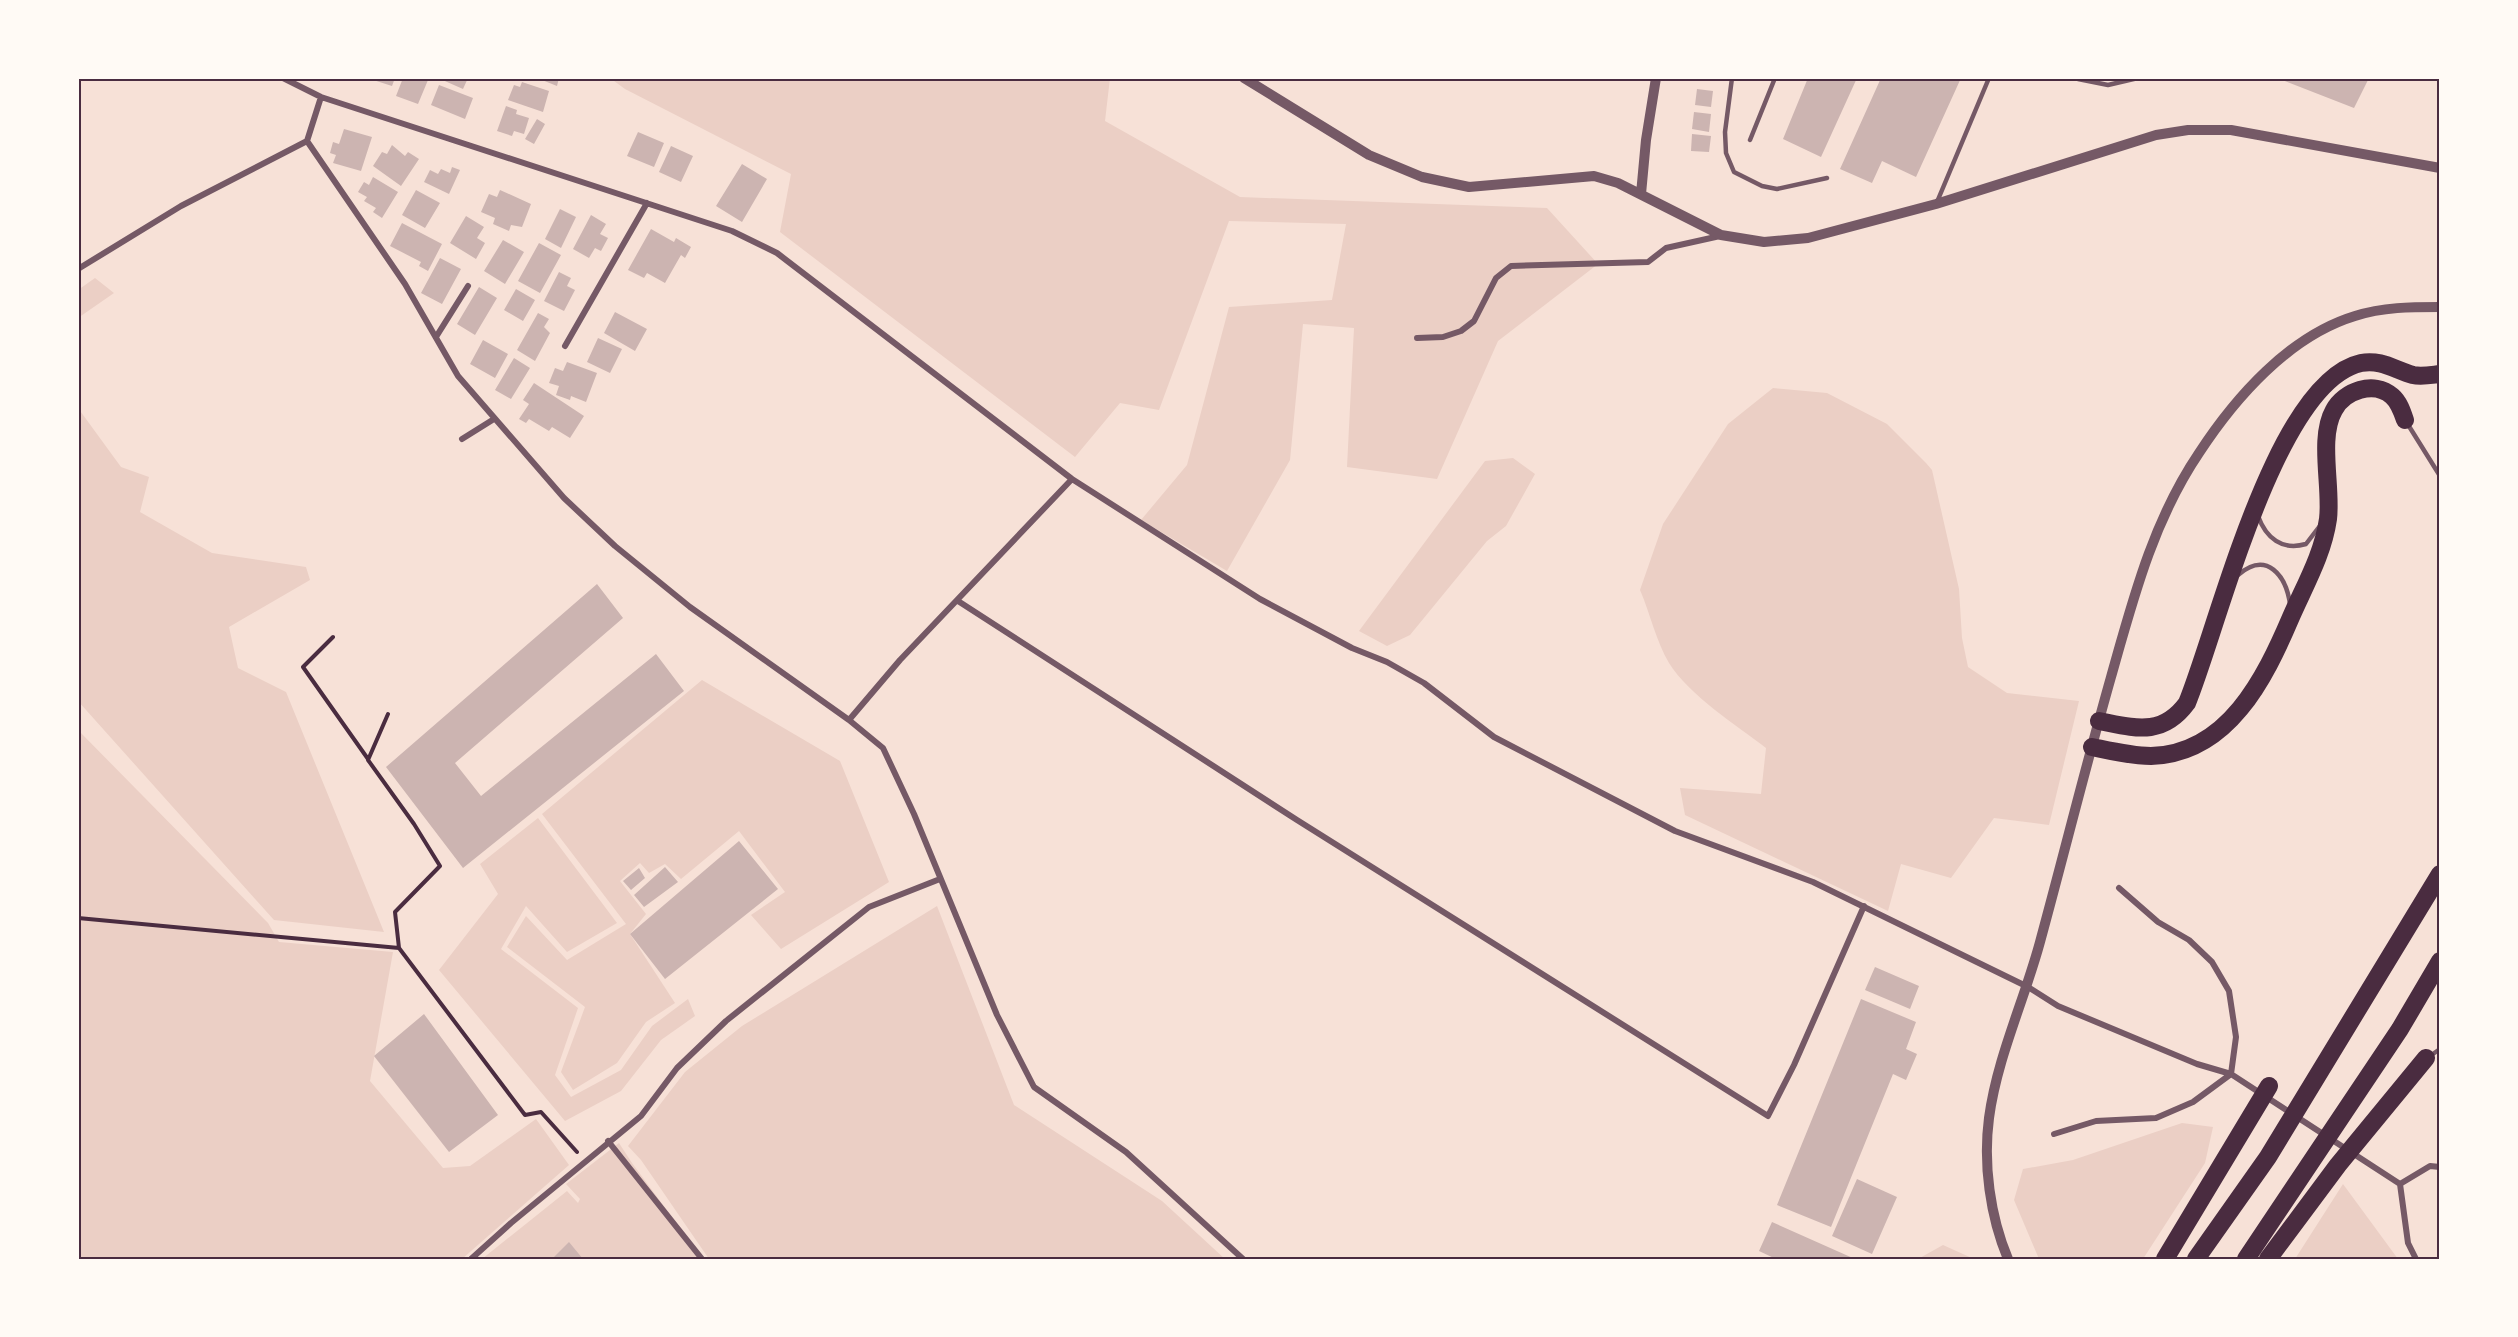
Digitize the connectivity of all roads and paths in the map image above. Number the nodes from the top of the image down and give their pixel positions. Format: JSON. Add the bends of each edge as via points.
{"nodes":[{"id":1,"x":283,"y":78,"type":"edge"},
{"id":2,"x":1244,"y":78,"type":"edge"},
{"id":3,"x":1656,"y":78,"type":"edge"},
{"id":4,"x":1732,"y":78,"type":"edge"},
{"id":5,"x":1775,"y":78,"type":"edge"},
{"id":6,"x":1989,"y":78,"type":"edge"},
{"id":7,"x":2138,"y":78,"type":"edge"},
{"id":8,"x":2078,"y":79,"type":"edge"},
{"id":9,"x":321,"y":98,"type":"junction"},
{"id":10,"x":1750,"y":140,"type":"dead end"},
{"id":11,"x":308,"y":141,"type":"junction"},
{"id":12,"x":2440,"y":168,"type":"edge"},
{"id":13,"x":1827,"y":178,"type":"dead end"},
{"id":14,"x":1641,"y":194,"type":"junction"},
{"id":15,"x":647,"y":203,"type":"junction"},
{"id":16,"x":1936,"y":204,"type":"junction"},
{"id":17,"x":1721,"y":235,"type":"junction"},
{"id":18,"x":78,"y":269,"type":"edge"},
{"id":19,"x":468,"y":286,"type":"dead end"},
{"id":20,"x":2440,"y":307,"type":"edge"},
{"id":21,"x":436,"y":337,"type":"junction"},
{"id":22,"x":1417,"y":338,"type":"dead end"},
{"id":23,"x":565,"y":346,"type":"dead end"},
{"id":24,"x":2440,"y":374,"type":"edge"},
{"id":25,"x":494,"y":419,"type":"junction"},
{"id":26,"x":2405,"y":420,"type":"joint"},
{"id":27,"x":462,"y":439,"type":"dead end"},
{"id":28,"x":2440,"y":477,"type":"edge"},
{"id":29,"x":1072,"y":479,"type":"junction"},
{"id":30,"x":2260,"y":499,"type":"junction"},
{"id":31,"x":2328,"y":508,"type":"junction"},
{"id":32,"x":2224,"y":590,"type":"junction"},
{"id":33,"x":958,"y":601,"type":"junction"},
{"id":34,"x":2292,"y":616,"type":"junction"},
{"id":35,"x":333,"y":637,"type":"dead end"},
{"id":36,"x":388,"y":714,"type":"dead end"},
{"id":37,"x":849,"y":720,"type":"junction"},
{"id":38,"x":2099,"y":721,"type":"junction"},
{"id":39,"x":2092,"y":747,"type":"junction"},
{"id":40,"x":368,"y":760,"type":"junction"},
{"id":41,"x":2440,"y":874,"type":"edge"},
{"id":42,"x":940,"y":879,"type":"junction"},
{"id":43,"x":2119,"y":888,"type":"dead end"},
{"id":44,"x":1864,"y":906,"type":"junction"},
{"id":45,"x":78,"y":918,"type":"edge"},
{"id":46,"x":399,"y":948,"type":"junction"},
{"id":47,"x":2440,"y":961,"type":"edge"},
{"id":48,"x":2028,"y":987,"type":"junction"},
{"id":49,"x":2433,"y":1054,"type":"edge"},
{"id":50,"x":2230,"y":1074,"type":"junction"},
{"id":51,"x":2269,"y":1086,"type":"dead end"},
{"id":52,"x":2054,"y":1134,"type":"dead end"},
{"id":53,"x":609,"y":1141,"type":"junction"},
{"id":54,"x":585,"y":1161,"type":"junction"},
{"id":55,"x":2440,"y":1167,"type":"edge"},
{"id":56,"x":2400,"y":1184,"type":"junction"},
{"id":57,"x":471,"y":1259,"type":"edge"},
{"id":58,"x":702,"y":1259,"type":"edge"},
{"id":59,"x":1243,"y":1259,"type":"edge"},
{"id":60,"x":2007,"y":1259,"type":"edge"},
{"id":61,"x":2164,"y":1259,"type":"edge"},
{"id":62,"x":2196,"y":1259,"type":"edge"},
{"id":63,"x":2246,"y":1259,"type":"edge"},
{"id":64,"x":2268,"y":1259,"type":"edge"},
{"id":65,"x":2416,"y":1259,"type":"edge"}],
"edges":[{"from":1,"to":9,"type":"street"},
{"from":2,"to":14,"type":"street","via":[[1369,155],[1422,177],[1469,187],[1594,176]]},
{"from":3,"to":14,"type":"street"},
{"from":4,"to":13,"type":"lane","via":[[1725,132],[1726,153],[1734,172],[1777,189]]},
{"from":5,"to":10,"type":"lane"},
{"from":6,"to":16,"type":"lane"},
{"from":7,"to":8,"type":"lane","via":[[2108,85]]},
{"from":9,"to":11,"type":"street"},
{"from":9,"to":15,"type":"street"},
{"from":11,"to":18,"type":"street","via":[[182,206]]},
{"from":11,"to":21,"type":"street","via":[[405,284]]},
{"from":12,"to":16,"type":"street","via":[[2231,130],[2188,130],[2156,135]]},
{"from":14,"to":17,"type":"street"},
{"from":15,"to":23,"type":"street"},
{"from":15,"to":29,"type":"street","via":[[732,231],[777,253]]},
{"from":16,"to":17,"type":"street","via":[[1808,238],[1764,242]]},
{"from":17,"to":22,"type":"street","via":[[1666,248],[1648,262],[1510,266],[1496,278],[1474,321],[1461,332]]},
{"from":19,"to":21,"type":"street"},
{"from":20,"to":38,"type":"street","via":[[2393,308],[2355,315],[2322,329],[2292,349],[2227,415],[2179,486],[2153,541]]},
{"from":21,"to":25,"type":"street","via":[[458,376]]},
{"from":24,"to":30,"type":"highway","via":[[2413,375],[2376,362],[2361,363],[2334,375],[2297,422]]},
{"from":25,"to":27,"type":"street"},
{"from":25,"to":37,"type":"street","via":[[564,498],[615,546],[690,607]]},
{"from":26,"to":28,"type":"lane"},
{"from":26,"to":31,"type":"highway","via":[[2399,404],[2384,390],[2362,389],[2341,401],[2329,424]]},
{"from":29,"to":33,"type":"street"},
{"from":29,"to":44,"type":"street","via":[[1260,599],[1424,683],[1494,737],[1675,831],[1813,882]]},
{"from":30,"to":31,"type":"lane","via":[[2258,516],[2262,526],[2268,535],[2286,546],[2306,544]]},
{"from":30,"to":32,"type":"highway"},
{"from":31,"to":34,"type":"highway","via":[[2319,555]]},
{"from":32,"to":34,"type":"lane","via":[[2241,572],[2264,566],[2283,578]]},
{"from":32,"to":38,"type":"highway","via":[[2194,687],[2178,716],[2155,727]]},
{"from":33,"to":37,"type":"street"},
{"from":33,"to":44,"type":"street","via":[[1768,1116]]},
{"from":34,"to":39,"type":"highway","via":[[2256,689],[2214,734],[2167,754],[2133,755]]},
{"from":35,"to":40,"type":"path","via":[[303,667]]},
{"from":36,"to":40,"type":"path"},
{"from":37,"to":42,"type":"street","via":[[884,748]]},
{"from":38,"to":39,"type":"street"},
{"from":39,"to":48,"type":"street"},
{"from":40,"to":46,"type":"path","via":[[440,866],[395,912]]},
{"from":41,"to":62,"type":"highway","via":[[2268,1157]]},
{"from":42,"to":53,"type":"street","via":[[869,907],[726,1021],[677,1068],[641,1116]]},
{"from":42,"to":59,"type":"street","via":[[997,1016],[1034,1087],[1126,1152]]},
{"from":43,"to":50,"type":"street","via":[[2212,962],[2229,992],[2236,1037]]},
{"from":44,"to":48,"type":"street"},
{"from":45,"to":46,"type":"path"},
{"from":46,"to":54,"type":"path","via":[[525,1115],[541,1112]]},
{"from":47,"to":63,"type":"highway","via":[[2400,1029]]},
{"from":48,"to":50,"type":"street","via":[[2058,1006]]},
{"from":48,"to":60,"type":"street","via":[[1996,1081],[1989,1120],[1991,1192],[1996,1227]]},
{"from":49,"to":64,"type":"highway","via":[[2338,1165]]},
{"from":50,"to":52,"type":"street","via":[[2193,1102],[2156,1118],[2096,1121]]},
{"from":50,"to":56,"type":"street"},
{"from":51,"to":61,"type":"highway"},
{"from":53,"to":54,"type":"street"},
{"from":53,"to":58,"type":"street"},
{"from":54,"to":57,"type":"street"},
{"from":55,"to":56,"type":"street","via":[[2430,1166]]},
{"from":56,"to":65,"type":"street","via":[[2408,1243]]}]}
